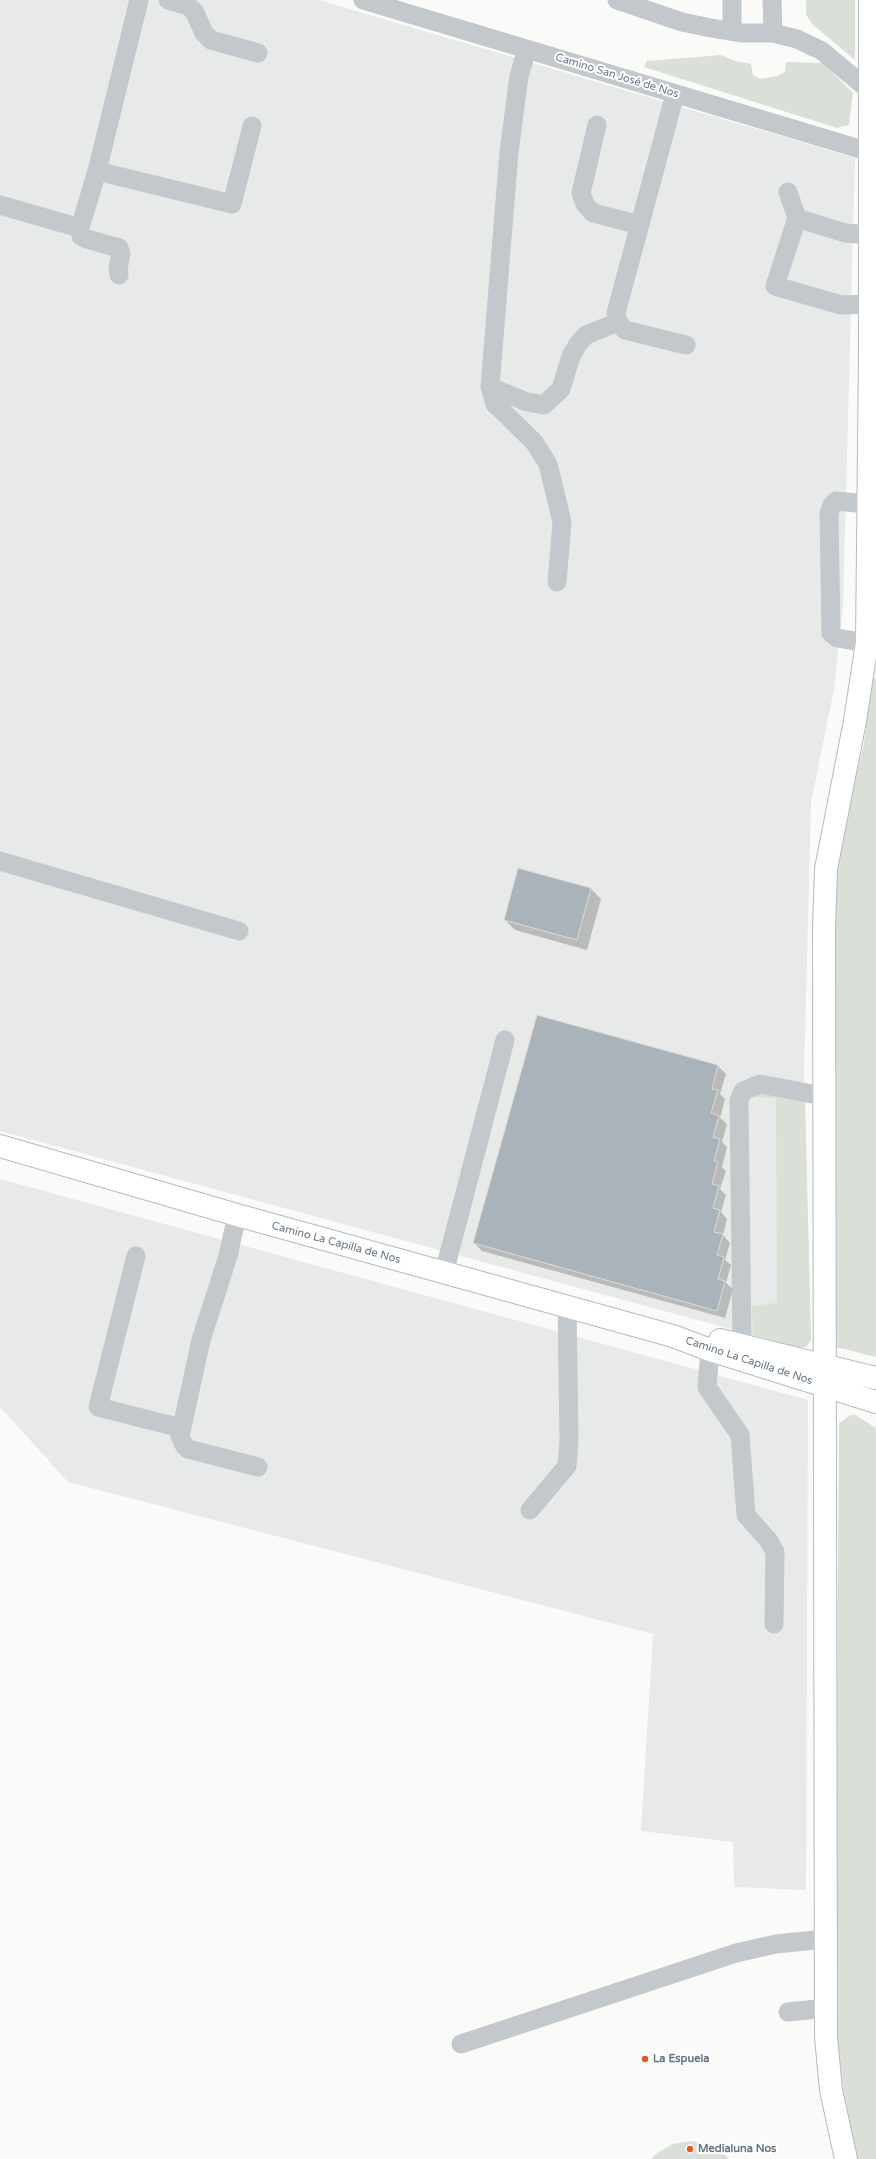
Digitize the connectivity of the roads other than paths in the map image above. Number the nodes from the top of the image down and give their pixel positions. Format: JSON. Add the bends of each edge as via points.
{"nodes":[{"id":1,"x":139,"y":0,"type":"edge"},
{"id":2,"x":168,"y":0,"type":"edge"},
{"id":3,"x":363,"y":0,"type":"edge"},
{"id":4,"x":617,"y":0,"type":"edge"},
{"id":5,"x":732,"y":0,"type":"edge"},
{"id":6,"x":772,"y":0,"type":"edge"},
{"id":7,"x":870,"y":0,"type":"edge"},
{"id":8,"x":732,"y":32,"type":"junction"},
{"id":9,"x":773,"y":33,"type":"junction"},
{"id":10,"x":527,"y":49,"type":"junction"},
{"id":11,"x":258,"y":53,"type":"dead end"},
{"id":12,"x":870,"y":91,"type":"junction"},
{"id":13,"x":675,"y":94,"type":"junction"},
{"id":14,"x":597,"y":125,"type":"dead end"},
{"id":15,"x":252,"y":126,"type":"dead end"},
{"id":16,"x":870,"y":152,"type":"junction"},
{"id":17,"x":97,"y":172,"type":"junction"},
{"id":18,"x":788,"y":192,"type":"dead end"},
{"id":19,"x":0,"y":205,"type":"edge"},
{"id":20,"x":797,"y":218,"type":"junction"},
{"id":21,"x":640,"y":225,"type":"junction"},
{"id":22,"x":80,"y":228,"type":"junction"},
{"id":23,"x":870,"y":235,"type":"junction"},
{"id":24,"x":119,"y":275,"type":"dead end"},
{"id":25,"x":870,"y":304,"type":"junction"},
{"id":26,"x":618,"y":322,"type":"junction"},
{"id":27,"x":686,"y":345,"type":"dead end"},
{"id":28,"x":870,"y":352,"type":"junction"},
{"id":29,"x":490,"y":387,"type":"junction"},
{"id":30,"x":876,"y":390,"type":"edge"},
{"id":31,"x":867,"y":504,"type":"junction"},
{"id":32,"x":557,"y":582,"type":"dead end"},
{"id":33,"x":867,"y":643,"type":"junction"},
{"id":34,"x":0,"y":861,"type":"edge"},
{"id":35,"x":239,"y":931,"type":"dead end"},
{"id":36,"x":505,"y":1040,"type":"dead end"},
{"id":37,"x":823,"y":1096,"type":"junction"},
{"id":38,"x":0,"y":1146,"type":"edge"},
{"id":39,"x":237,"y":1216,"type":"junction"},
{"id":40,"x":136,"y":1256,"type":"dead end"},
{"id":41,"x":444,"y":1273,"type":"junction"},
{"id":42,"x":567,"y":1307,"type":"junction"},
{"id":43,"x":673,"y":1336,"type":"junction"},
{"id":44,"x":742,"y":1344,"type":"junction"},
{"id":45,"x":710,"y":1350,"type":"junction"},
{"id":46,"x":834,"y":1366,"type":"junction"},
{"id":47,"x":876,"y":1378,"type":"edge"},
{"id":48,"x":824,"y":1386,"type":"junction"},
{"id":49,"x":876,"y":1402,"type":"edge"},
{"id":50,"x":181,"y":1428,"type":"junction"},
{"id":51,"x":258,"y":1467,"type":"dead end"},
{"id":52,"x":530,"y":1510,"type":"dead end"},
{"id":53,"x":774,"y":1624,"type":"dead end"},
{"id":54,"x":825,"y":1939,"type":"junction"},
{"id":55,"x":826,"y":2008,"type":"junction"},
{"id":56,"x":788,"y":2012,"type":"dead end"},
{"id":57,"x":461,"y":2044,"type":"dead end"},
{"id":58,"x":846,"y":2159,"type":"edge"}],
"edges":[{"from":1,"to":17,"type":"street"},
{"from":2,"to":11,"type":"street","via":[[188,6],[194,11],[204,33],[211,40]]},
{"from":3,"to":10,"type":"street","name":"Camino San José de Nos"},
{"from":4,"to":8,"type":"street","via":[[682,22]]},
{"from":5,"to":8,"type":"street"},
{"from":6,"to":9,"type":"street"},
{"from":7,"to":12,"type":"main road"},
{"from":8,"to":9,"type":"street"},
{"from":9,"to":12,"type":"street","via":[[797,39],[822,51]]},
{"from":10,"to":13,"type":"street","name":"Camino San José de Nos"},
{"from":10,"to":29,"type":"street","via":[[519,76],[509,152]]},
{"from":12,"to":16,"type":"main road"},
{"from":13,"to":16,"type":"street","name":"Camino San José de Nos"},
{"from":13,"to":21,"type":"street"},
{"from":14,"to":21,"type":"street","via":[[581,193],[585,204],[593,212]]},
{"from":15,"to":17,"type":"street","via":[[232,204]]},
{"from":16,"to":23,"type":"main road"},
{"from":17,"to":22,"type":"street"},
{"from":18,"to":20,"type":"street"},
{"from":19,"to":22,"type":"street"},
{"from":20,"to":23,"type":"street","via":[[845,233]]},
{"from":20,"to":25,"type":"street","via":[[775,286],[841,305]]},
{"from":21,"to":26,"type":"street","via":[[616,313]]},
{"from":22,"to":24,"type":"street","via":[[81,236],[119,248]]},
{"from":23,"to":25,"type":"main road"},
{"from":25,"to":28,"type":"main road"},
{"from":26,"to":27,"type":"street","via":[[625,330]]},
{"from":26,"to":29,"type":"street","via":[[586,335],[571,356],[561,389],[544,405],[528,402]]},
{"from":28,"to":30,"type":"main road"},
{"from":28,"to":31,"type":"main road"},
{"from":29,"to":32,"type":"street","via":[[495,404],[534,442],[548,464],[562,522]]},
{"from":31,"to":33,"type":"main road"},
{"from":31,"to":33,"type":"street","via":[[836,501],[829,513],[831,632],[837,638]]},
{"from":33,"to":37,"type":"main road","via":[[855,721],[826,869]]},
{"from":34,"to":35,"type":"street"},
{"from":36,"to":41,"type":"street"},
{"from":37,"to":44,"type":"street","via":[[760,1084],[744,1091],[739,1101]]},
{"from":37,"to":46,"type":"main road"},
{"from":38,"to":39,"type":"main road","name":"Camino La Capilla de Nos"},
{"from":39,"to":41,"type":"main road","name":"Camino La Capilla de Nos"},
{"from":39,"to":50,"type":"street","via":[[228,1256],[201,1340]]},
{"from":40,"to":50,"type":"street","via":[[98,1407]]},
{"from":41,"to":42,"type":"main road","name":"Camino La Capilla de Nos"},
{"from":42,"to":43,"type":"main road","name":"Camino La Capilla de Nos"},
{"from":42,"to":52,"type":"street","via":[[567,1466]]},
{"from":43,"to":44,"type":"main road","name":"Camino La Capilla de Nos","via":[[712,1338]]},
{"from":43,"to":45,"type":"main road","name":"Camino La Capilla de Nos"},
{"from":44,"to":46,"type":"main road","name":"Camino La Capilla de Nos"},
{"from":45,"to":48,"type":"main road","name":"Camino La Capilla de Nos"},
{"from":45,"to":53,"type":"street","via":[[707,1387],[740,1436],[746,1515],[769,1541],[775,1552]]},
{"from":46,"to":47,"type":"main road","name":"Camino La Capilla de Nos"},
{"from":46,"to":48,"type":"main road"},
{"from":48,"to":49,"type":"main road","name":"Camino La Capilla de Nos"},
{"from":48,"to":54,"type":"main road"},
{"from":50,"to":51,"type":"street","via":[[181,1440],[188,1449]]},
{"from":54,"to":55,"type":"main road"},
{"from":54,"to":57,"type":"street","via":[[776,1944],[736,1952]]},
{"from":55,"to":56,"type":"street"},
{"from":55,"to":58,"type":"main road","via":[[830,2084]]}]}
